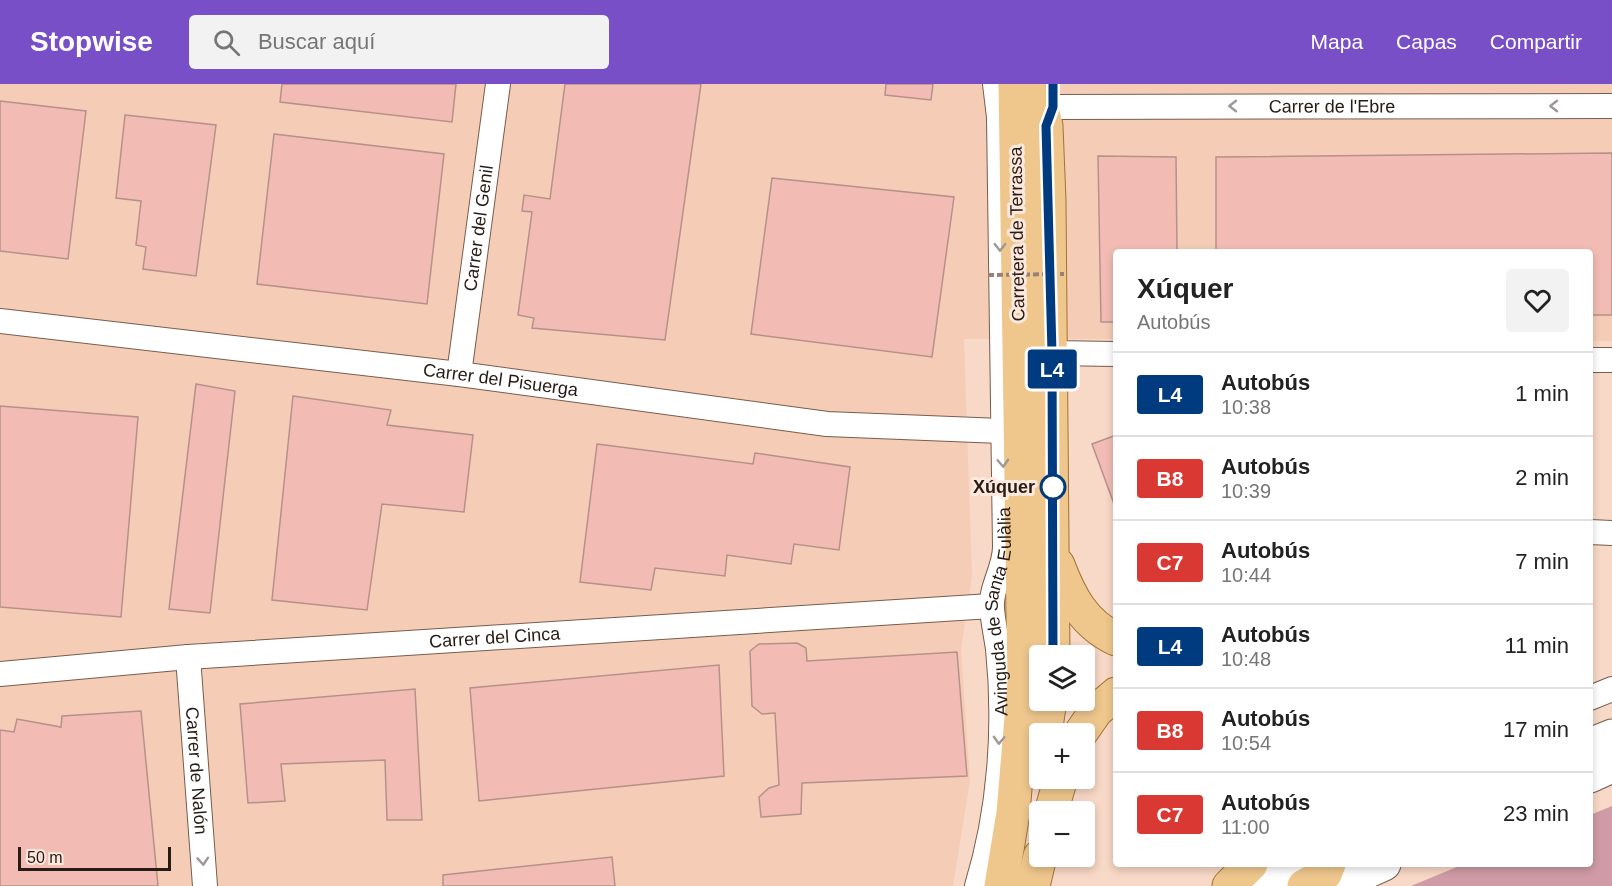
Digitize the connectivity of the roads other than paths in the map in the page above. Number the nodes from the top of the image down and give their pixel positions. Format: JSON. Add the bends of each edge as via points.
{"nodes":[{"id":1,"x":498,"y":84,"type":"edge"},
{"id":2,"x":995,"y":84,"type":"edge"},
{"id":3,"x":1003,"y":84,"type":"edge"},
{"id":4,"x":1015,"y":84,"type":"edge"},
{"id":5,"x":1044,"y":97,"type":"edge"},
{"id":6,"x":1612,"y":106,"type":"edge"},
{"id":7,"x":999,"y":117,"type":"junction"},
{"id":8,"x":0,"y":321,"type":"edge"},
{"id":9,"x":1052,"y":353,"type":"junction"},
{"id":10,"x":1113,"y":354,"type":"edge"},
{"id":11,"x":1593,"y":360,"type":"edge"},
{"id":12,"x":1612,"y":360,"type":"edge"},
{"id":13,"x":459,"y":374,"type":"junction"},
{"id":14,"x":1001,"y":431,"type":"junction"},
{"id":15,"x":1593,"y":532,"type":"edge"},
{"id":16,"x":1612,"y":532,"type":"edge"},
{"id":17,"x":1054,"y":553,"type":"junction"},
{"id":18,"x":1005,"y":558,"type":"junction"},
{"id":19,"x":991,"y":606,"type":"junction"},
{"id":20,"x":1113,"y":637,"type":"edge"},
{"id":21,"x":1040,"y":645,"type":"edge"},
{"id":22,"x":1053,"y":645,"type":"edge"},
{"id":23,"x":188,"y":657,"type":"junction"},
{"id":24,"x":0,"y":674,"type":"edge"},
{"id":25,"x":1612,"y":689,"type":"edge"},
{"id":26,"x":1113,"y":697,"type":"edge"},
{"id":27,"x":1593,"y":697,"type":"edge"},
{"id":28,"x":1032,"y":723,"type":"edge"},
{"id":29,"x":1032,"y":723,"type":"edge"},
{"id":30,"x":1088,"y":723,"type":"edge"},
{"id":31,"x":1612,"y":736,"type":"edge"},
{"id":32,"x":1593,"y":744,"type":"edge"},
{"id":33,"x":1029,"y":751,"type":"edge"},
{"id":34,"x":1612,"y":766,"type":"edge"},
{"id":35,"x":1593,"y":775,"type":"edge"},
{"id":36,"x":1038,"y":789,"type":"edge"},
{"id":37,"x":1038,"y":867,"type":"edge"},
{"id":38,"x":1248,"y":867,"type":"edge"},
{"id":39,"x":1302,"y":867,"type":"edge"},
{"id":40,"x":1328,"y":867,"type":"edge"},
{"id":41,"x":1377,"y":867,"type":"edge"},
{"id":42,"x":205,"y":886,"type":"edge"},
{"id":43,"x":977,"y":886,"type":"edge"},
{"id":44,"x":1001,"y":886,"type":"edge"},
{"id":45,"x":1024,"y":886,"type":"edge"},
{"id":46,"x":1034,"y":886,"type":"edge"},
{"id":47,"x":1229,"y":886,"type":"edge"},
{"id":48,"x":1259,"y":886,"type":"edge"},
{"id":49,"x":1304,"y":886,"type":"edge"},
{"id":50,"x":1335,"y":886,"type":"edge"}],
"edges":[{"from":1,"to":13,"type":"street","name":"Carrer del Genil"},
{"from":2,"to":7,"type":"street","name":"Avinguda de Santa Eulàlia"},
{"from":3,"to":7,"type":"street"},
{"from":4,"to":28,"type":"main road","name":"Carretera de Terrassa","via":[[1024,681]]},
{"from":6,"to":5,"type":"street","name":"Carrer de l'Ebre","one_way":true},
{"from":5,"to":9,"type":"main road"},
{"from":5,"to":21,"type":"main road","name":"Carretera de Terrassa"},
{"from":7,"to":14,"type":"street","name":"Avinguda de Santa Eulàlia","one_way":true},
{"from":8,"to":13,"type":"street","name":"Carrer del Pisuerga"},
{"from":9,"to":10,"type":"street"},
{"from":9,"to":17,"type":"main road"},
{"from":11,"to":12,"type":"street"},
{"from":13,"to":14,"type":"street","name":"Carrer del Pisuerga","via":[[827,424]]},
{"from":14,"to":18,"type":"street","name":"Avinguda de Santa Eulàlia","one_way":true},
{"from":15,"to":16,"type":"street"},
{"from":17,"to":20,"type":"main road","via":[[1082,614]]},
{"from":17,"to":22,"type":"main road"},
{"from":18,"to":19,"type":"street","name":"Avinguda de Santa Eulàlia"},
{"from":18,"to":29,"type":"main road"},
{"from":19,"to":23,"type":"street","name":"Carrer del Cinca"},
{"from":19,"to":43,"type":"street","name":"Avinguda de Santa Eulàlia","one_way":true,"via":[[1000,694],[997,789]]},
{"from":23,"to":24,"type":"street","name":"Carrer del Cinca"},
{"from":23,"to":42,"type":"street","name":"Carrer de Nalón","one_way":true},
{"from":25,"to":27,"type":"street"},
{"from":26,"to":30,"type":"main road"},
{"from":31,"to":32,"type":"main road"},
{"from":33,"to":44,"type":"main road","name":"Carretera de Terrassa","via":[[1013,813]]},
{"from":34,"to":35,"type":"main road"},
{"from":36,"to":45,"type":"main road"},
{"from":37,"to":46,"type":"main road"},
{"from":38,"to":47,"type":"main road"},
{"from":39,"to":48,"type":"main road"},
{"from":40,"to":49,"type":"main road","via":[[1325,874]]},
{"from":41,"to":50,"type":"main road"}]}
